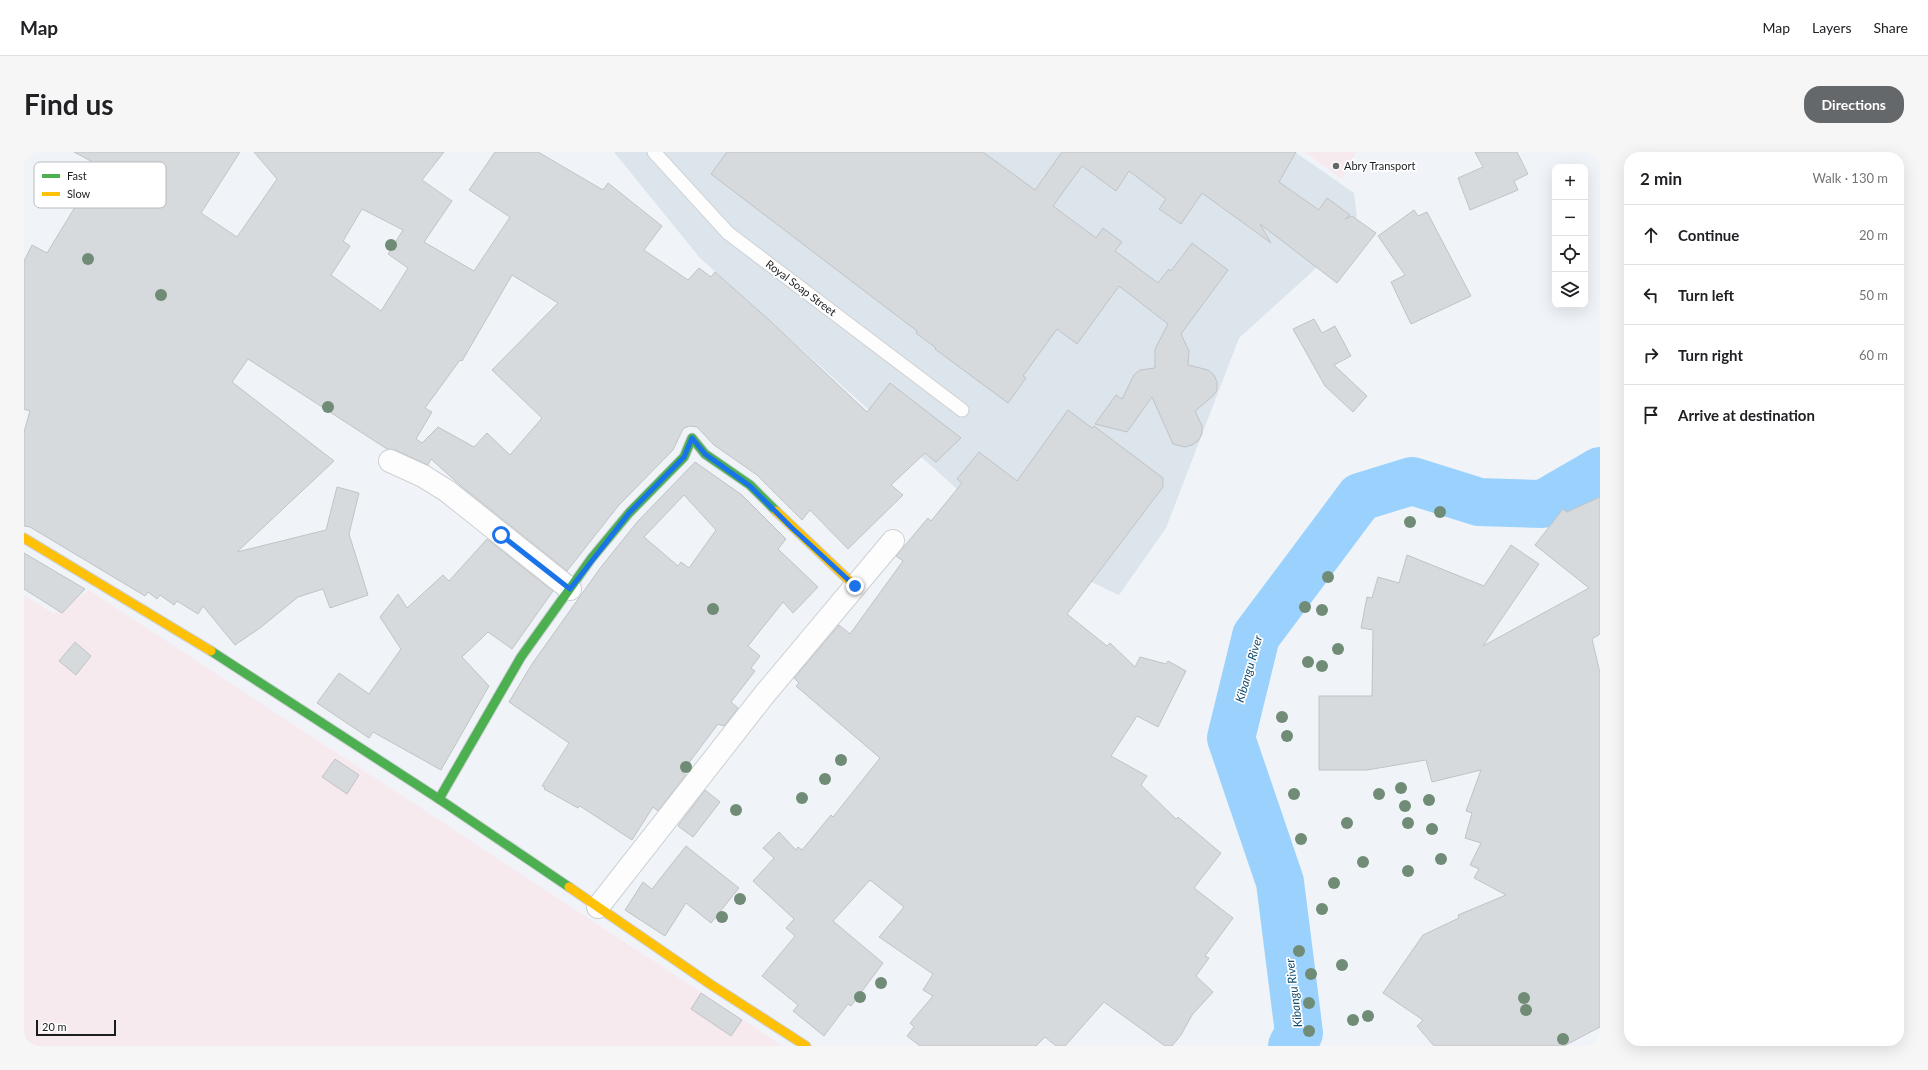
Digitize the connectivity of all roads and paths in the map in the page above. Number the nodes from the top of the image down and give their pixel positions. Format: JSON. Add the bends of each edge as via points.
{"nodes":[{"id":1,"x":654,"y":152,"type":"edge"},
{"id":2,"x":962,"y":410,"type":"dead end"},
{"id":3,"x":390,"y":460,"type":"dead end"},
{"id":4,"x":24,"y":538,"type":"edge"},
{"id":5,"x":893,"y":541,"type":"dead end"},
{"id":6,"x":855,"y":586,"type":"junction"},
{"id":7,"x":570,"y":589,"type":"junction"},
{"id":8,"x":439,"y":799,"type":"junction"},
{"id":9,"x":598,"y":907,"type":"junction"},
{"id":10,"x":806,"y":1046,"type":"edge"}],
"edges":[{"from":1,"to":2,"type":"lane","name":"Royal Soap Street","via":[[728,233]]},
{"from":3,"to":7,"type":"street","via":[[447,491]]},
{"from":4,"to":8,"type":"street","via":[[199,643]]},
{"from":5,"to":6,"type":"street"},
{"from":6,"to":7,"type":"street","via":[[750,486],[705,454],[692,438],[684,457],[629,513]]},
{"from":6,"to":9,"type":"street","via":[[764,695]]},
{"from":7,"to":8,"type":"street","via":[[520,657]]},
{"from":8,"to":9,"type":"street"},
{"from":9,"to":10,"type":"street"}]}
